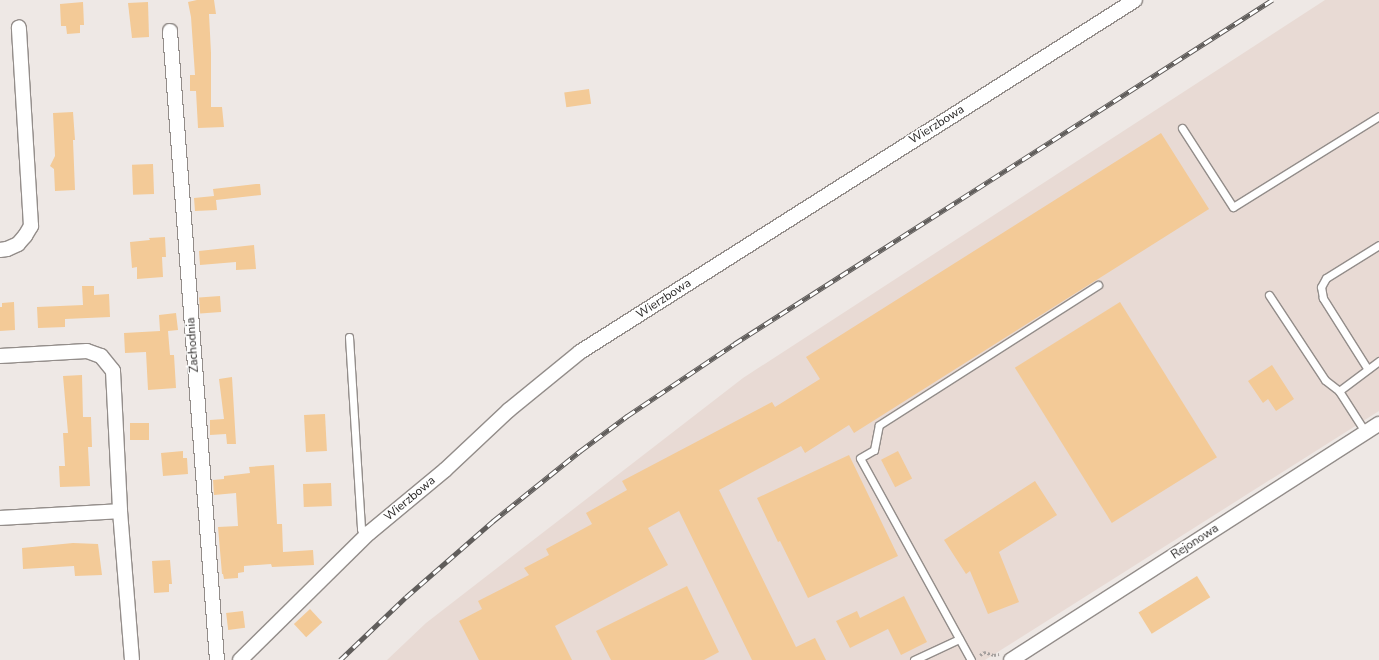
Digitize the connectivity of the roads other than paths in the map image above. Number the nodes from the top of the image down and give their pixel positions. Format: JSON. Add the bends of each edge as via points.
{"nodes":[{"id":1,"x":1135,"y":0,"type":"edge"},
{"id":2,"x":19,"y":27,"type":"dead end"},
{"id":3,"x":170,"y":31,"type":"dead end"},
{"id":4,"x":1379,"y":116,"type":"edge"},
{"id":5,"x":1182,"y":128,"type":"dead end"},
{"id":6,"x":1379,"y":246,"type":"edge"},
{"id":7,"x":0,"y":250,"type":"edge"},
{"id":8,"x":1098,"y":285,"type":"dead end"},
{"id":9,"x":1269,"y":295,"type":"dead end"},
{"id":10,"x":349,"y":337,"type":"dead end"},
{"id":11,"x":0,"y":356,"type":"edge"},
{"id":12,"x":1379,"y":361,"type":"edge"},
{"id":13,"x":1367,"y":368,"type":"junction"},
{"id":14,"x":1339,"y":391,"type":"junction"},
{"id":15,"x":1379,"y":424,"type":"edge"},
{"id":16,"x":1366,"y":433,"type":"junction"},
{"id":17,"x":120,"y":511,"type":"junction"},
{"id":18,"x":0,"y":518,"type":"edge"},
{"id":19,"x":364,"y":538,"type":"junction"},
{"id":20,"x":959,"y":639,"type":"junction"},
{"id":21,"x":1007,"y":656,"type":"edge"},
{"id":22,"x":132,"y":660,"type":"edge"},
{"id":23,"x":217,"y":660,"type":"edge"},
{"id":24,"x":240,"y":660,"type":"edge"},
{"id":25,"x":914,"y":660,"type":"edge"},
{"id":26,"x":971,"y":660,"type":"edge"}],
"edges":[{"from":1,"to":19,"type":"street","name":"Wierzbowa","via":[[580,352],[509,410],[445,470]]},
{"from":2,"to":7,"type":"street","via":[[31,226],[18,244]]},
{"from":3,"to":23,"type":"street","name":"Zachodnia"},
{"from":4,"to":5,"type":"lane","via":[[1232,207]]},
{"from":6,"to":13,"type":"lane","via":[[1326,278],[1321,286],[1323,298]]},
{"from":8,"to":20,"type":"lane","via":[[879,425],[874,450],[860,458]]},
{"from":9,"to":14,"type":"lane","via":[[1325,380]]},
{"from":10,"to":19,"type":"lane","via":[[361,529]]},
{"from":11,"to":17,"type":"street","via":[[87,351],[101,356],[113,371]]},
{"from":12,"to":13,"type":"lane"},
{"from":13,"to":14,"type":"lane"},
{"from":14,"to":16,"type":"lane"},
{"from":15,"to":16,"type":"street","name":"Rejonowa"},
{"from":16,"to":21,"type":"street","name":"Rejonowa"},
{"from":17,"to":18,"type":"street"},
{"from":17,"to":22,"type":"street"},
{"from":19,"to":24,"type":"street","name":"Wierzbowa"},
{"from":20,"to":25,"type":"lane"},
{"from":20,"to":26,"type":"lane"}]}
